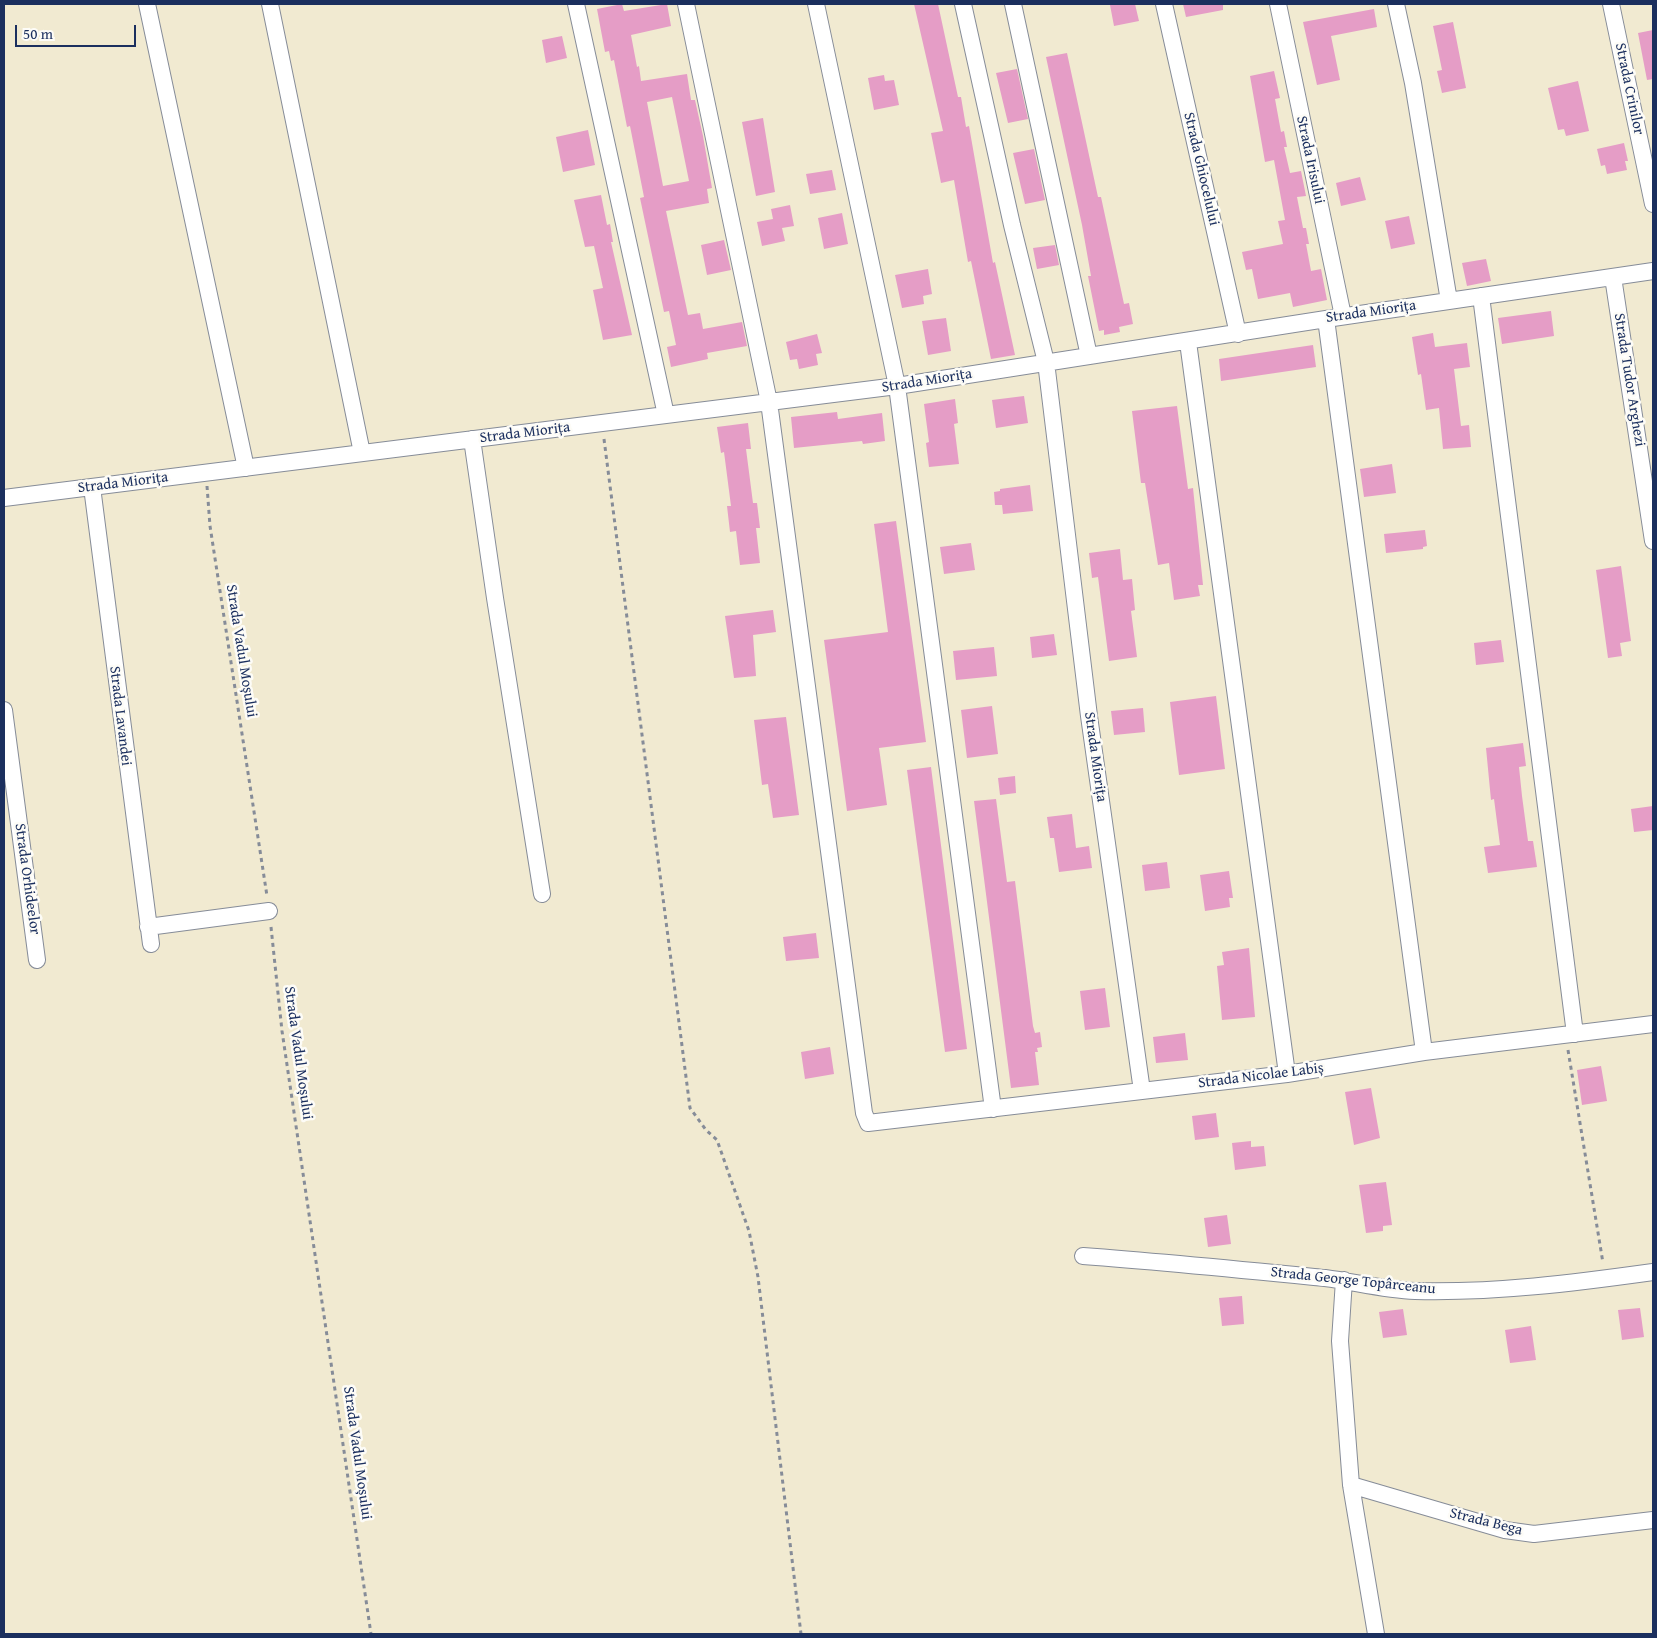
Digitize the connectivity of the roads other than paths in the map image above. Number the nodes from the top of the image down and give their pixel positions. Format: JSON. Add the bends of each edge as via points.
{"nodes":[{"id":1,"x":147,"y":4,"type":"edge"},
{"id":2,"x":270,"y":4,"type":"edge"},
{"id":3,"x":576,"y":4,"type":"edge"},
{"id":4,"x":686,"y":4,"type":"edge"},
{"id":5,"x":816,"y":4,"type":"edge"},
{"id":6,"x":963,"y":4,"type":"edge"},
{"id":7,"x":1013,"y":4,"type":"edge"},
{"id":8,"x":1164,"y":4,"type":"edge"},
{"id":9,"x":1278,"y":4,"type":"edge"},
{"id":10,"x":1396,"y":4,"type":"edge"},
{"id":11,"x":1611,"y":4,"type":"edge"},
{"id":12,"x":1653,"y":204,"type":"edge"},
{"id":13,"x":1653,"y":272,"type":"edge"},
{"id":14,"x":1613,"y":277,"type":"junction"},
{"id":15,"x":1481,"y":296,"type":"junction"},
{"id":16,"x":1449,"y":301,"type":"junction"},
{"id":17,"x":1342,"y":316,"type":"junction"},
{"id":18,"x":1326,"y":319,"type":"junction"},
{"id":19,"x":1238,"y":334,"type":"junction"},
{"id":20,"x":1188,"y":342,"type":"junction"},
{"id":21,"x":1089,"y":356,"type":"junction"},
{"id":22,"x":1046,"y":362,"type":"junction"},
{"id":23,"x":897,"y":386,"type":"junction"},
{"id":24,"x":769,"y":402,"type":"junction"},
{"id":25,"x":666,"y":415,"type":"junction"},
{"id":26,"x":472,"y":439,"type":"junction"},
{"id":27,"x":362,"y":453,"type":"junction"},
{"id":28,"x":246,"y":468,"type":"junction"},
{"id":29,"x":92,"y":487,"type":"junction"},
{"id":30,"x":4,"y":498,"type":"edge"},
{"id":31,"x":1653,"y":541,"type":"edge"},
{"id":32,"x":4,"y":710,"type":"edge"},
{"id":33,"x":542,"y":894,"type":"dead end"},
{"id":34,"x":269,"y":911,"type":"road end"},
{"id":35,"x":148,"y":927,"type":"junction"},
{"id":36,"x":151,"y":944,"type":"dead end"},
{"id":37,"x":38,"y":960,"type":"dead end"},
{"id":38,"x":1653,"y":1024,"type":"edge"},
{"id":39,"x":1570,"y":1035,"type":"junction"},
{"id":40,"x":1424,"y":1052,"type":"junction"},
{"id":41,"x":1287,"y":1074,"type":"junction"},
{"id":42,"x":1142,"y":1091,"type":"junction"},
{"id":43,"x":993,"y":1109,"type":"junction"},
{"id":44,"x":1083,"y":1256,"type":"dead end"},
{"id":45,"x":1653,"y":1272,"type":"edge"},
{"id":46,"x":1344,"y":1280,"type":"junction"},
{"id":47,"x":1351,"y":1485,"type":"junction"},
{"id":48,"x":1653,"y":1520,"type":"edge"},
{"id":49,"x":1376,"y":1634,"type":"edge"}],
"edges":[{"from":1,"to":28,"type":"street"},
{"from":2,"to":27,"type":"street"},
{"from":3,"to":25,"type":"street"},
{"from":4,"to":24,"type":"street"},
{"from":5,"to":23,"type":"street"},
{"from":6,"to":22,"type":"street","name":"Strada Miorița"},
{"from":7,"to":21,"type":"street"},
{"from":8,"to":19,"type":"street","name":"Strada Ghiocelului"},
{"from":9,"to":17,"type":"street","name":"Strada Irisului"},
{"from":10,"to":16,"type":"street","via":[[1413,83]]},
{"from":11,"to":12,"type":"street","name":"Strada Crinilor"},
{"from":13,"to":14,"type":"street","name":"Strada Miorița"},
{"from":14,"to":15,"type":"street","name":"Strada Miorița"},
{"from":14,"to":31,"type":"street","name":"Strada Tudor Arghezi"},
{"from":15,"to":16,"type":"street","name":"Strada Miorița"},
{"from":15,"to":39,"type":"street"},
{"from":16,"to":17,"type":"street","name":"Strada Miorița"},
{"from":17,"to":18,"type":"street","name":"Strada Miorița"},
{"from":18,"to":19,"type":"street","name":"Strada Miorița"},
{"from":18,"to":40,"type":"street"},
{"from":19,"to":20,"type":"street","name":"Strada Miorița"},
{"from":20,"to":21,"type":"street","name":"Strada Miorița"},
{"from":20,"to":41,"type":"street"},
{"from":21,"to":22,"type":"street","name":"Strada Miorița"},
{"from":22,"to":23,"type":"street","name":"Strada Miorița"},
{"from":22,"to":42,"type":"street","name":"Strada Miorița","via":[[1089,716]]},
{"from":23,"to":24,"type":"street","name":"Strada Miorița"},
{"from":23,"to":43,"type":"street"},
{"from":24,"to":25,"type":"street","name":"Strada Miorița"},
{"from":24,"to":43,"type":"street","name":"Strada Nicolae Labiș","via":[[868,1123]]},
{"from":25,"to":26,"type":"street","name":"Strada Miorița"},
{"from":26,"to":27,"type":"street","name":"Strada Miorița"},
{"from":26,"to":33,"type":"street"},
{"from":27,"to":28,"type":"street","name":"Strada Miorița"},
{"from":28,"to":29,"type":"street","name":"Strada Miorița"},
{"from":29,"to":30,"type":"street","name":"Strada Miorița"},
{"from":29,"to":35,"type":"street","name":"Strada Lavandei"},
{"from":32,"to":37,"type":"street","name":"Strada Orhideelor"},
{"from":34,"to":35,"type":"street"},
{"from":35,"to":36,"type":"street","name":"Strada Lavandei"},
{"from":38,"to":39,"type":"street","name":"Strada Nicolae Labiș"},
{"from":39,"to":40,"type":"street","name":"Strada Nicolae Labiș"},
{"from":40,"to":41,"type":"street","name":"Strada Nicolae Labiș"},
{"from":41,"to":42,"type":"street","name":"Strada Nicolae Labiș"},
{"from":42,"to":43,"type":"street","name":"Strada Nicolae Labiș"},
{"from":44,"to":46,"type":"street","name":"Strada George Topârceanu"},
{"from":45,"to":46,"type":"street","name":"Strada George Topârceanu","via":[[1482,1291],[1413,1290]]},
{"from":46,"to":47,"type":"street","via":[[1340,1341]]},
{"from":47,"to":48,"type":"street","name":"Strada Bega","via":[[1506,1530],[1534,1534]]},
{"from":47,"to":49,"type":"street"}]}
